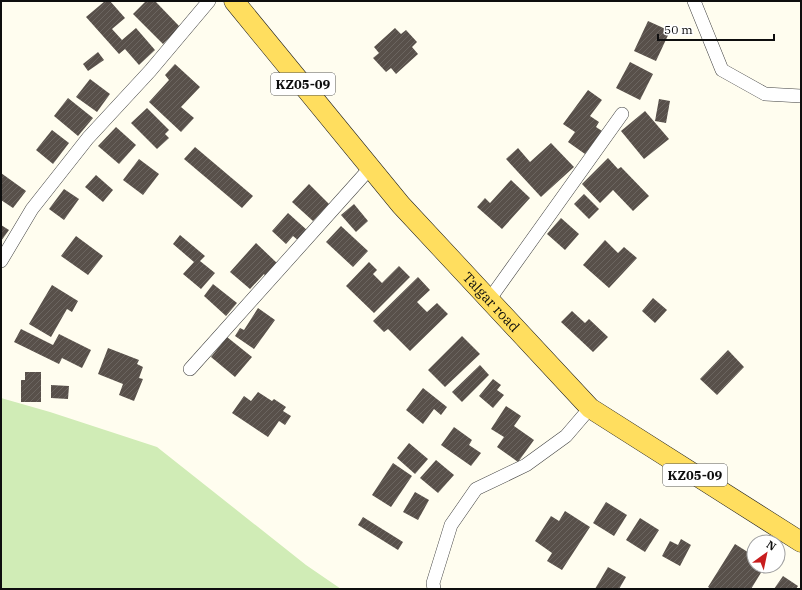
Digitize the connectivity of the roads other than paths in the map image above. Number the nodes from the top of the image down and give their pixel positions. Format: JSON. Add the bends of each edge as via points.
{"nodes":[{"id":1,"x":209,"y":1,"type":"edge"},
{"id":2,"x":234,"y":1,"type":"edge"},
{"id":3,"x":694,"y":1,"type":"edge"},
{"id":4,"x":801,"y":96,"type":"edge"},
{"id":5,"x":622,"y":114,"type":"dead end"},
{"id":6,"x":371,"y":167,"type":"junction"},
{"id":7,"x":1,"y":262,"type":"edge"},
{"id":8,"x":489,"y":300,"type":"junction"},
{"id":9,"x":190,"y":369,"type":"dead end"},
{"id":10,"x":590,"y":408,"type":"junction"},
{"id":11,"x":801,"y":542,"type":"edge"},
{"id":12,"x":434,"y":589,"type":"edge"}],
"edges":[{"from":1,"to":7,"type":"street","via":[[150,71],[88,138],[32,209]]},
{"from":2,"to":6,"type":"main road","name":"Talgar road","number":"KZ05-09"},
{"from":3,"to":4,"type":"street","via":[[722,70],[765,94]]},
{"from":5,"to":8,"type":"street"},
{"from":6,"to":8,"type":"main road","name":"Talgar road","number":"KZ05-09","via":[[401,205]]},
{"from":6,"to":9,"type":"street"},
{"from":8,"to":10,"type":"main road","name":"Talgar road","number":"KZ05-09"},
{"from":10,"to":11,"type":"main road","name":"Talgar road","number":"KZ05-09"},
{"from":10,"to":12,"type":"street","via":[[566,436],[526,465],[476,489],[450,525],[433,583]]}]}
